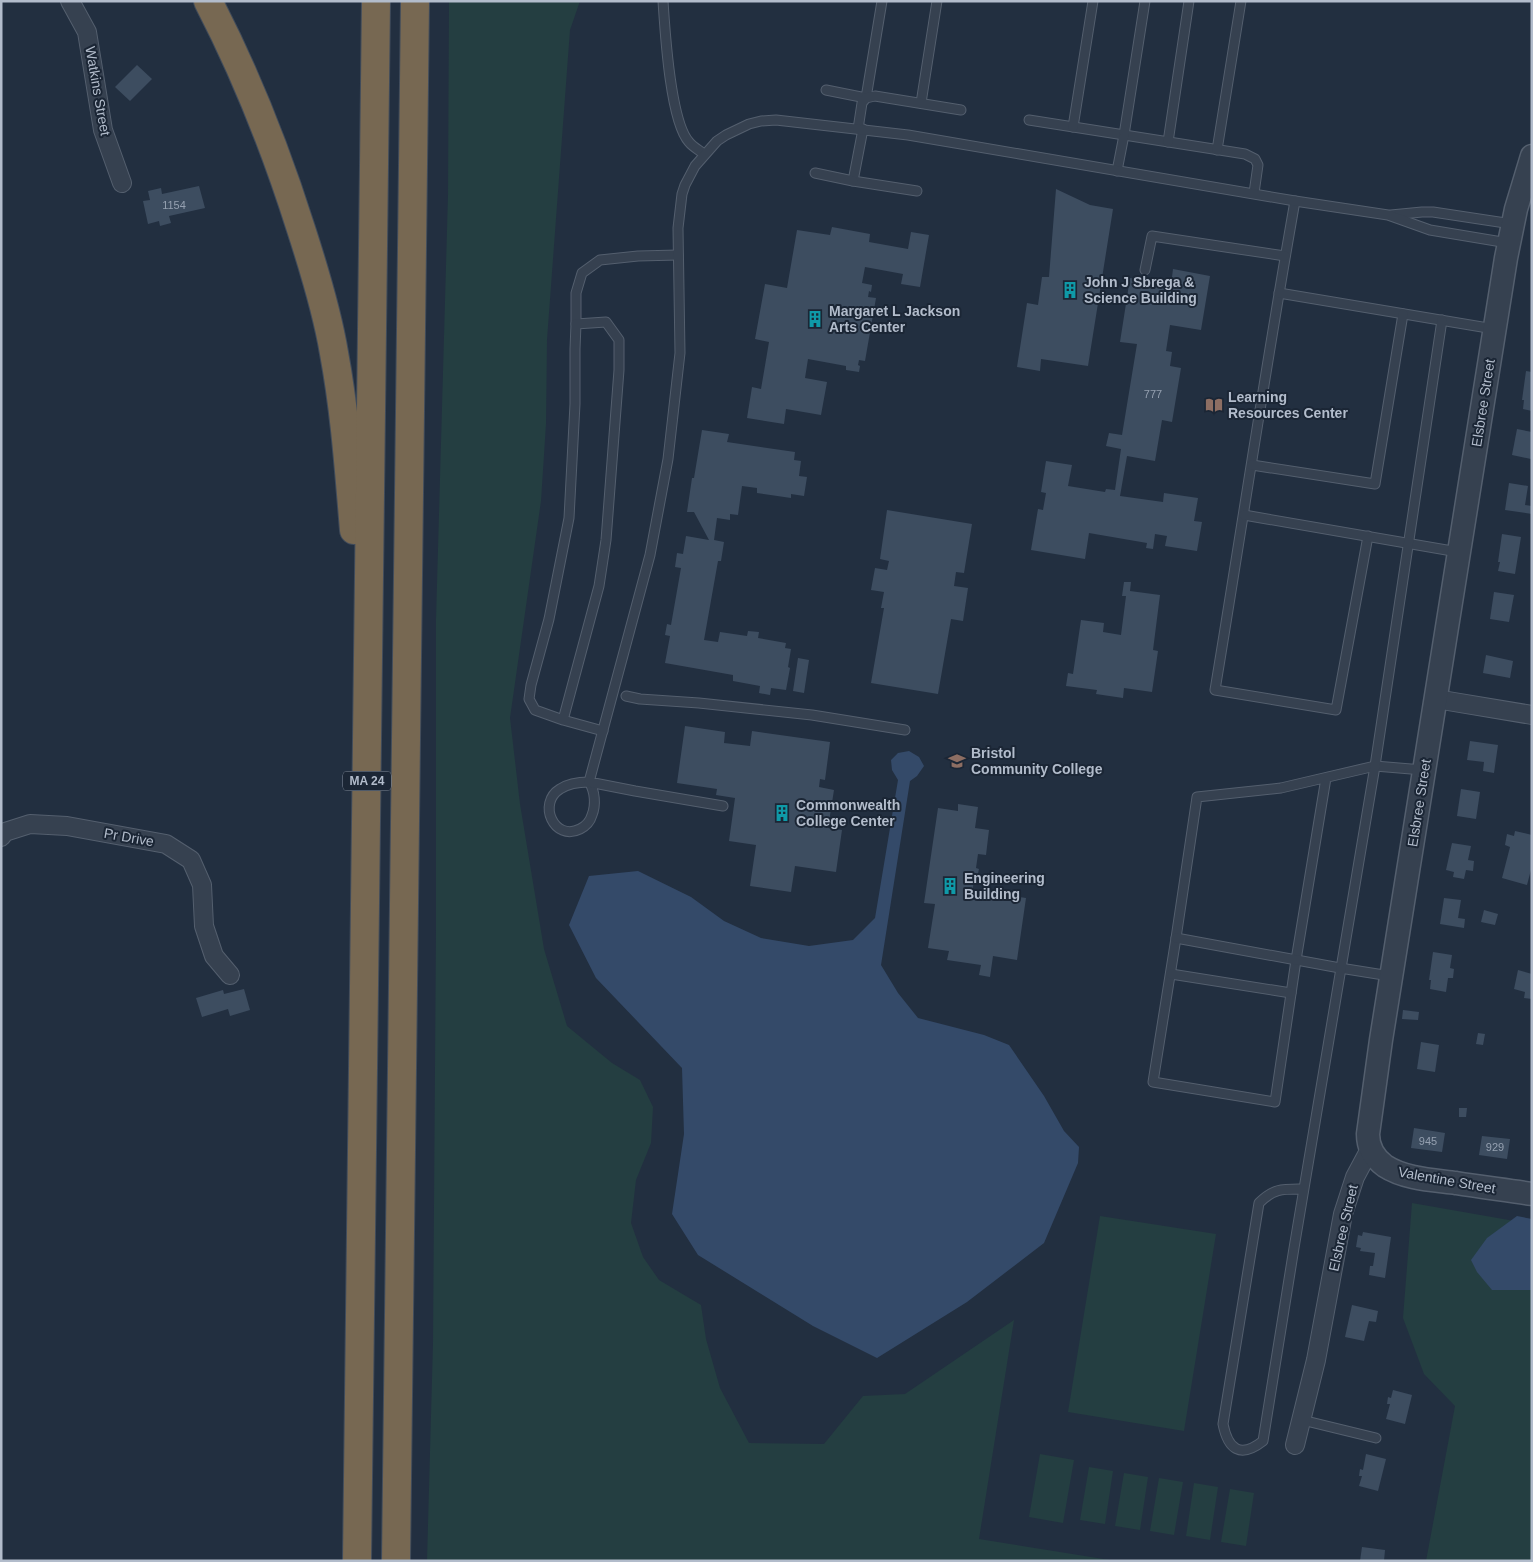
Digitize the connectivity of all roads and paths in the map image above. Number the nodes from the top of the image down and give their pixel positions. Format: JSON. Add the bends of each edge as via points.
{"nodes":[{"id":1,"x":70,"y":1,"type":"edge"},
{"id":2,"x":208,"y":1,"type":"edge"},
{"id":3,"x":376,"y":1,"type":"edge"},
{"id":4,"x":415,"y":1,"type":"edge"},
{"id":5,"x":663,"y":1,"type":"edge"},
{"id":6,"x":882,"y":1,"type":"edge"},
{"id":7,"x":937,"y":1,"type":"edge"},
{"id":8,"x":1093,"y":1,"type":"edge"},
{"id":9,"x":1145,"y":1,"type":"edge"},
{"id":10,"x":1189,"y":1,"type":"edge"},
{"id":11,"x":1241,"y":1,"type":"edge"},
{"id":12,"x":826,"y":90,"type":"dead end"},
{"id":13,"x":866,"y":98,"type":"junction"},
{"id":14,"x":922,"y":103,"type":"junction"},
{"id":15,"x":961,"y":110,"type":"dead end"},
{"id":16,"x":1030,"y":120,"type":"dead end"},
{"id":17,"x":1073,"y":127,"type":"junction"},
{"id":18,"x":860,"y":129,"type":"junction"},
{"id":19,"x":1124,"y":135,"type":"junction"},
{"id":20,"x":1168,"y":142,"type":"junction"},
{"id":21,"x":1217,"y":150,"type":"junction"},
{"id":22,"x":704,"y":154,"type":"junction"},
{"id":23,"x":1532,"y":156,"type":"edge"},
{"id":24,"x":1117,"y":171,"type":"junction"},
{"id":25,"x":815,"y":173,"type":"dead end"},
{"id":26,"x":853,"y":181,"type":"junction"},
{"id":27,"x":122,"y":183,"type":"dead end"},
{"id":28,"x":917,"y":191,"type":"dead end"},
{"id":29,"x":1254,"y":193,"type":"junction"},
{"id":30,"x":1295,"y":201,"type":"junction"},
{"id":31,"x":1388,"y":215,"type":"junction"},
{"id":32,"x":1511,"y":233,"type":"junction"},
{"id":33,"x":678,"y":255,"type":"junction"},
{"id":34,"x":1285,"y":256,"type":"junction"},
{"id":35,"x":1146,"y":270,"type":"dead end"},
{"id":36,"x":1279,"y":293,"type":"junction"},
{"id":37,"x":1403,"y":314,"type":"junction"},
{"id":38,"x":1442,"y":320,"type":"junction"},
{"id":39,"x":576,"y":324,"type":"junction"},
{"id":40,"x":1494,"y":329,"type":"junction"},
{"id":41,"x":1252,"y":465,"type":"junction"},
{"id":42,"x":1244,"y":515,"type":"junction"},
{"id":43,"x":1368,"y":536,"type":"junction"},
{"id":44,"x":1408,"y":542,"type":"junction"},
{"id":45,"x":1459,"y":552,"type":"junction"},
{"id":46,"x":626,"y":696,"type":"dead end"},
{"id":47,"x":1436,"y":699,"type":"junction"},
{"id":48,"x":1532,"y":715,"type":"edge"},
{"id":49,"x":564,"y":717,"type":"junction"},
{"id":50,"x":368,"y":723,"type":"junction"},
{"id":51,"x":905,"y":730,"type":"dead end"},
{"id":52,"x":603,"y":731,"type":"junction"},
{"id":53,"x":1375,"y":766,"type":"junction"},
{"id":54,"x":1424,"y":770,"type":"junction"},
{"id":55,"x":1326,"y":778,"type":"junction"},
{"id":56,"x":589,"y":782,"type":"junction"},
{"id":57,"x":722,"y":806,"type":"dead end"},
{"id":58,"x":1,"y":837,"type":"edge"},
{"id":59,"x":1176,"y":938,"type":"junction"},
{"id":60,"x":1296,"y":960,"type":"junction"},
{"id":61,"x":1340,"y":968,"type":"junction"},
{"id":62,"x":1171,"y":974,"type":"junction"},
{"id":63,"x":230,"y":975,"type":"dead end"},
{"id":64,"x":1392,"y":976,"type":"junction"},
{"id":65,"x":1291,"y":992,"type":"junction"},
{"id":66,"x":1370,"y":1149,"type":"junction"},
{"id":67,"x":1304,"y":1189,"type":"junction"},
{"id":68,"x":1532,"y":1194,"type":"edge"},
{"id":69,"x":1302,"y":1420,"type":"junction"},
{"id":70,"x":1376,"y":1438,"type":"dead end"},
{"id":71,"x":1295,"y":1445,"type":"dead end"},
{"id":72,"x":357,"y":1561,"type":"edge"},
{"id":73,"x":396,"y":1561,"type":"edge"}],
"edges":[{"from":1,"to":27,"type":"street","name":"Watkins Street","via":[[87,32],[103,130]]},
{"from":2,"to":50,"type":"highway","via":[[249,87],[279,163],[305,240],[327,322],[339,380],[347,453]]},
{"from":3,"to":50,"type":"highway","number":"MA 24"},
{"from":4,"to":73,"type":"highway","number":"MA 24"},
{"from":5,"to":22,"type":"lane","via":[[672,94],[688,141]]},
{"from":6,"to":13,"type":"lane"},
{"from":7,"to":14,"type":"lane"},
{"from":8,"to":17,"type":"lane"},
{"from":9,"to":19,"type":"lane"},
{"from":10,"to":20,"type":"lane"},
{"from":11,"to":21,"type":"lane"},
{"from":12,"to":13,"type":"lane"},
{"from":13,"to":14,"type":"lane","via":[[875,96]]},
{"from":13,"to":18,"type":"lane","via":[[862,103]]},
{"from":14,"to":15,"type":"lane"},
{"from":16,"to":17,"type":"lane"},
{"from":17,"to":19,"type":"lane"},
{"from":18,"to":22,"type":"lane","via":[[806,122],[761,121],[726,135]]},
{"from":18,"to":24,"type":"lane"},
{"from":18,"to":26,"type":"lane"},
{"from":19,"to":20,"type":"lane"},
{"from":19,"to":24,"type":"lane"},
{"from":20,"to":21,"type":"lane"},
{"from":21,"to":29,"type":"lane","via":[[1245,154],[1255,159],[1258,165]]},
{"from":22,"to":33,"type":"lane","via":[[682,194],[678,214]]},
{"from":23,"to":32,"type":"street","name":"Elsbree Street"},
{"from":24,"to":29,"type":"lane"},
{"from":25,"to":26,"type":"lane"},
{"from":26,"to":28,"type":"lane"},
{"from":29,"to":30,"type":"lane"},
{"from":30,"to":31,"type":"lane"},
{"from":30,"to":34,"type":"lane"},
{"from":31,"to":32,"type":"lane","via":[[1430,230]]},
{"from":31,"to":32,"type":"lane","via":[[1428,212]]},
{"from":32,"to":40,"type":"street","name":"Elsbree Street"},
{"from":33,"to":39,"type":"lane","via":[[600,260],[582,273],[576,293]]},
{"from":33,"to":52,"type":"lane","via":[[680,353],[668,459],[650,554]]},
{"from":34,"to":35,"type":"lane","via":[[1152,236]]},
{"from":34,"to":36,"type":"lane"},
{"from":36,"to":37,"type":"lane"},
{"from":36,"to":41,"type":"lane"},
{"from":37,"to":38,"type":"lane"},
{"from":37,"to":41,"type":"lane","via":[[1375,484]]},
{"from":38,"to":40,"type":"lane"},
{"from":38,"to":44,"type":"lane"},
{"from":39,"to":49,"type":"lane","via":[[568,518],[549,619],[529,699],[535,710]]},
{"from":39,"to":49,"type":"lane","via":[[606,322],[619,340],[619,370],[601,577]]},
{"from":40,"to":45,"type":"street","name":"Elsbree Street"},
{"from":41,"to":42,"type":"lane"},
{"from":42,"to":43,"type":"lane"},
{"from":42,"to":43,"type":"lane","via":[[1215,690],[1336,710]]},
{"from":43,"to":44,"type":"lane"},
{"from":44,"to":45,"type":"lane"},
{"from":44,"to":53,"type":"lane"},
{"from":45,"to":47,"type":"street","name":"Elsbree Street"},
{"from":46,"to":51,"type":"lane","via":[[812,715]]},
{"from":47,"to":48,"type":"street"},
{"from":47,"to":54,"type":"street","name":"Elsbree Street"},
{"from":49,"to":52,"type":"lane"},
{"from":50,"to":72,"type":"highway","number":"MA 24"},
{"from":52,"to":56,"type":"lane"},
{"from":53,"to":54,"type":"lane"},
{"from":53,"to":55,"type":"lane"},
{"from":53,"to":61,"type":"lane"},
{"from":54,"to":64,"type":"street","name":"Elsbree Street"},
{"from":55,"to":59,"type":"lane","via":[[1281,788],[1197,797]]},
{"from":55,"to":60,"type":"lane"},
{"from":56,"to":56,"type":"lane","via":[[594,805],[589,822],[576,831],[557,828],[552,823],[548,808],[555,792],[573,783]]},
{"from":56,"to":57,"type":"lane"},
{"from":58,"to":63,"type":"street","name":"Pr Drive","via":[[5,832],[30,824],[67,826],[166,844],[191,860],[202,885],[204,926],[214,956]]},
{"from":59,"to":60,"type":"lane"},
{"from":59,"to":62,"type":"lane"},
{"from":60,"to":61,"type":"lane"},
{"from":60,"to":65,"type":"lane"},
{"from":61,"to":64,"type":"lane"},
{"from":61,"to":67,"type":"lane"},
{"from":62,"to":65,"type":"lane"},
{"from":62,"to":65,"type":"lane","via":[[1153,1082],[1276,1102]]},
{"from":64,"to":66,"type":"street","name":"Elsbree Street","via":[[1369,1117]]},
{"from":66,"to":68,"type":"street","name":"Valentine Street","via":[[1379,1161],[1400,1173]]},
{"from":66,"to":69,"type":"street","name":"Elsbree Street","via":[[1355,1177],[1343,1214],[1322,1333]]},
{"from":67,"to":67,"type":"lane","via":[[1263,1441],[1256,1447],[1241,1450],[1231,1446],[1223,1424],[1259,1203],[1268,1194],[1284,1189]]},
{"from":69,"to":70,"type":"lane"},
{"from":69,"to":71,"type":"street","name":"Elsbree Street"}]}
